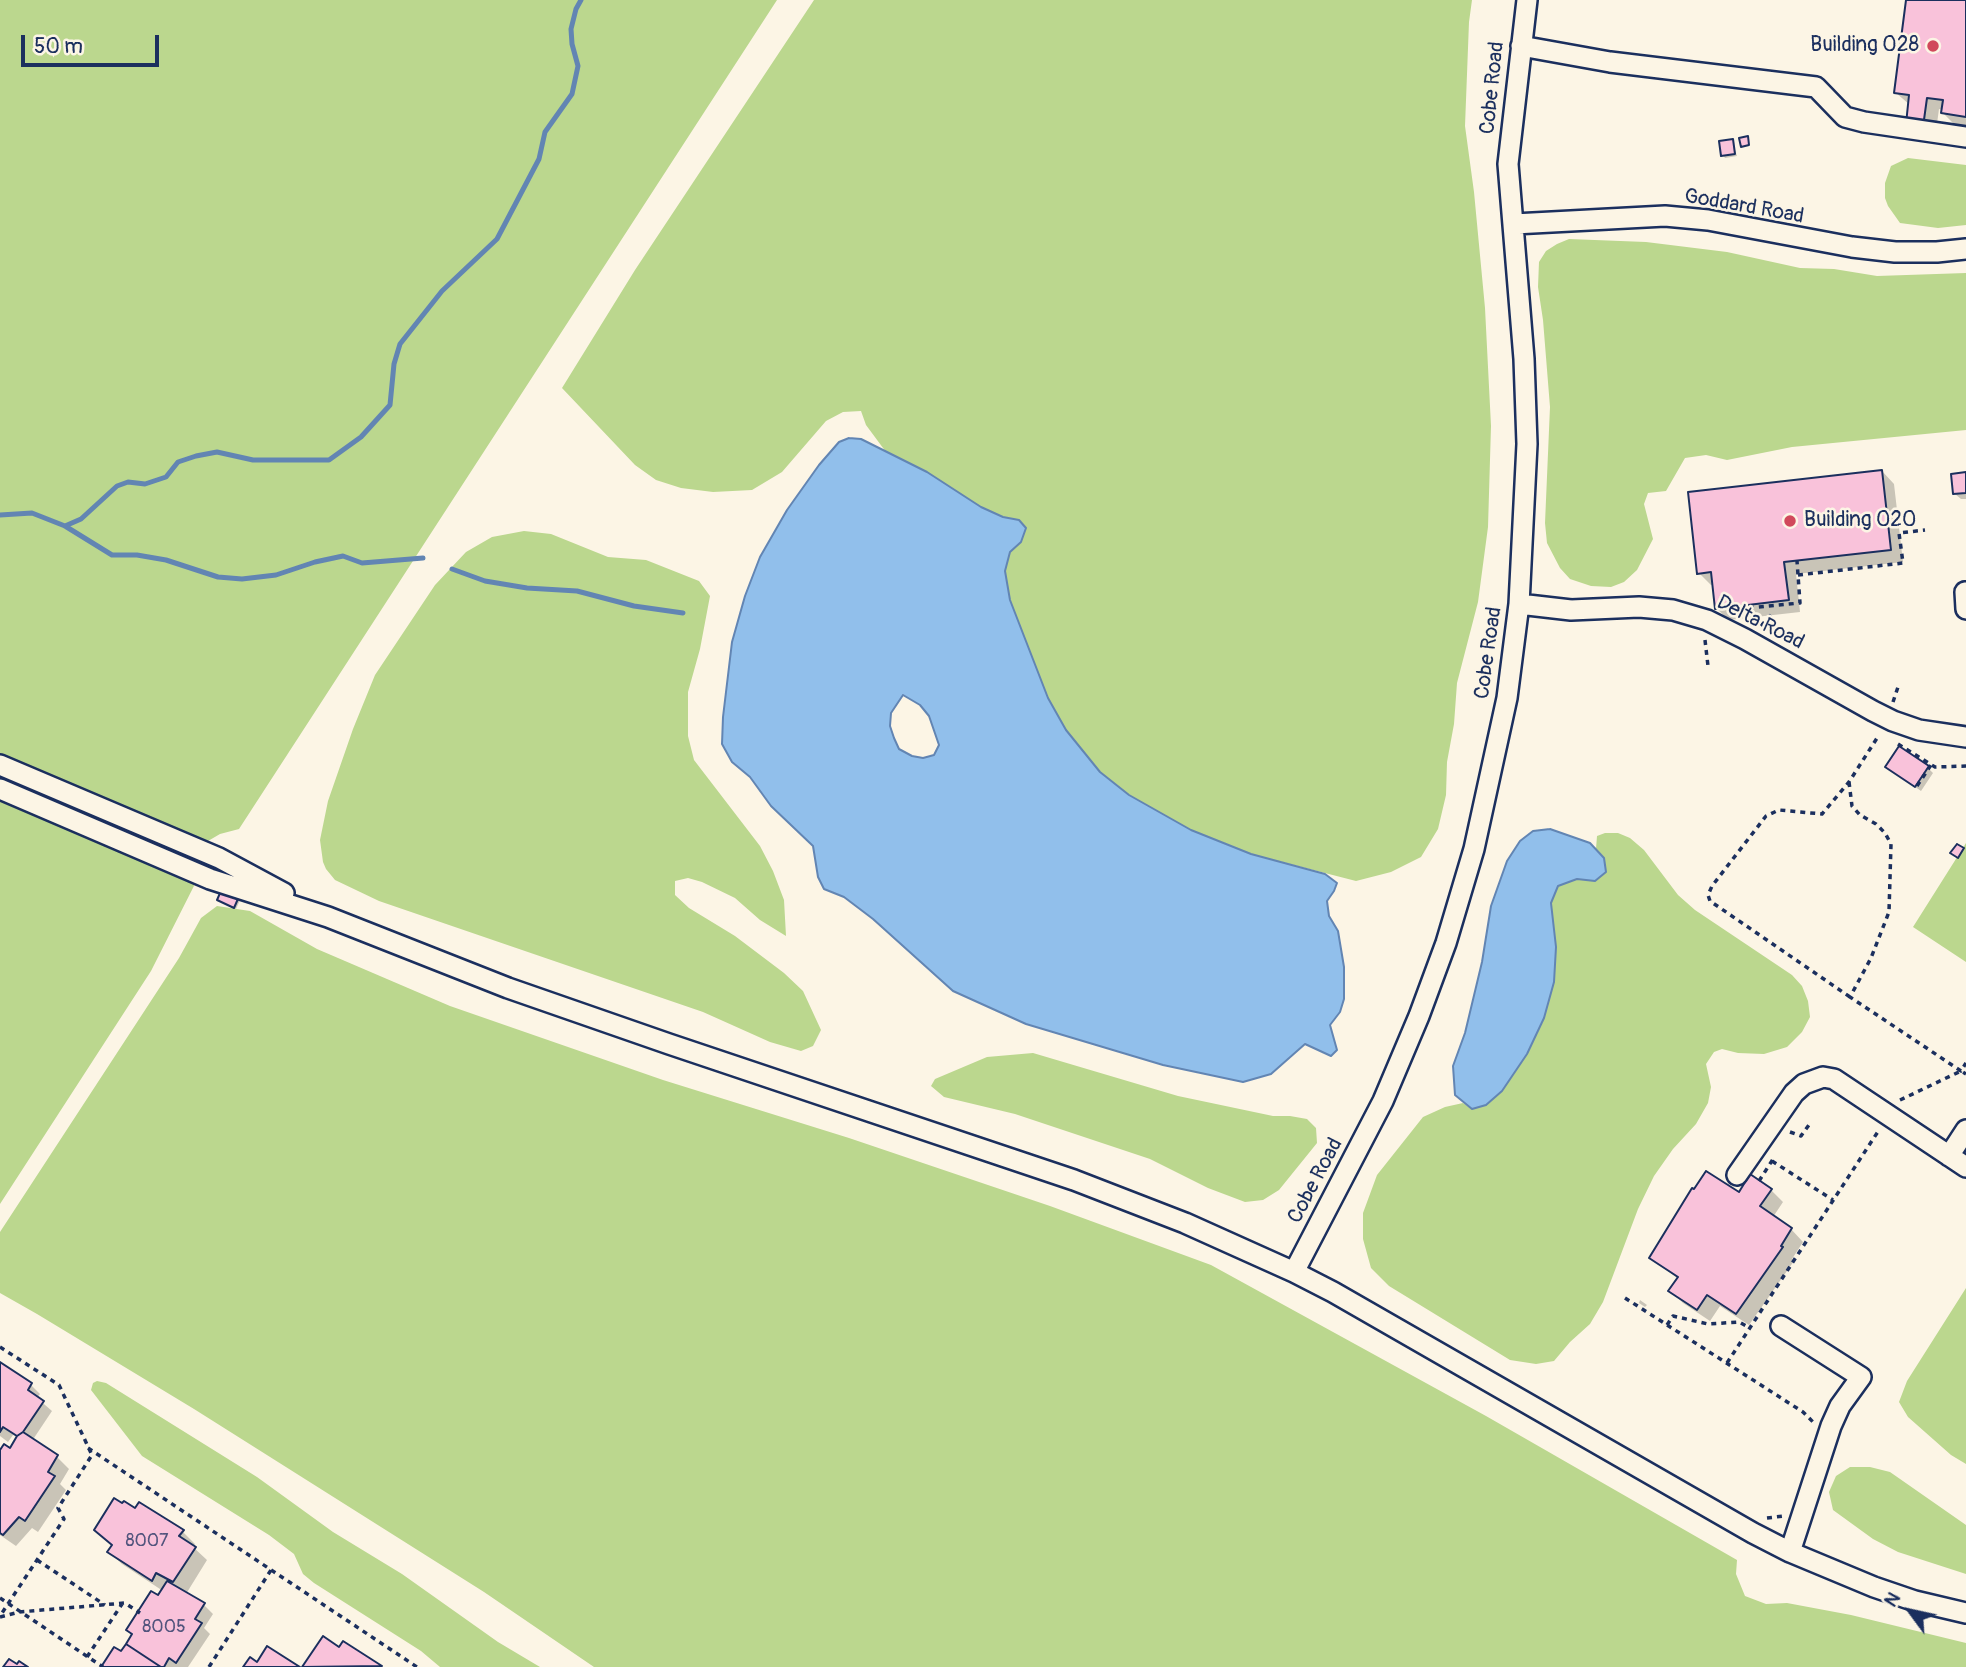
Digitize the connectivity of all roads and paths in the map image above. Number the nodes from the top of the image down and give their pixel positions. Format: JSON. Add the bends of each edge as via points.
{"nodes":[{"id":1,"x":1527,"y":0,"type":"edge"},
{"id":2,"x":1521,"y":46,"type":"junction"},
{"id":3,"x":1966,"y":137,"type":"edge"},
{"id":4,"x":1514,"y":224,"type":"junction"},
{"id":5,"x":1966,"y":249,"type":"edge"},
{"id":6,"x":1925,"y":530,"type":"dead end"},
{"id":7,"x":1797,"y":561,"type":"dead end"},
{"id":8,"x":1798,"y":575,"type":"junction"},
{"id":9,"x":1519,"y":604,"type":"junction"},
{"id":10,"x":1728,"y":610,"type":"dead end"},
{"id":11,"x":1771,"y":615,"type":"dead end"},
{"id":12,"x":1758,"y":629,"type":"dead end"},
{"id":13,"x":1704,"y":631,"type":"dead end"},
{"id":14,"x":1708,"y":666,"type":"dead end"},
{"id":15,"x":1899,"y":684,"type":"dead end"},
{"id":16,"x":1892,"y":707,"type":"dead end"},
{"id":17,"x":1966,"y":737,"type":"edge"},
{"id":18,"x":0,"y":765,"type":"edge"},
{"id":19,"x":1931,"y":765,"type":"junction"},
{"id":20,"x":1966,"y":766,"type":"edge"},
{"id":21,"x":1849,"y":782,"type":"junction"},
{"id":22,"x":1917,"y":786,"type":"dead end"},
{"id":23,"x":0,"y":789,"type":"edge"},
{"id":24,"x":196,"y":848,"type":"junction"},
{"id":25,"x":187,"y":869,"type":"junction"},
{"id":26,"x":328,"y":917,"type":"junction"},
{"id":27,"x":1850,"y":996,"type":"junction"},
{"id":28,"x":1966,"y":1063,"type":"edge"},
{"id":29,"x":1961,"y":1070,"type":"junction"},
{"id":30,"x":1966,"y":1074,"type":"edge"},
{"id":31,"x":1898,"y":1101,"type":"dead end"},
{"id":32,"x":1811,"y":1122,"type":"dead end"},
{"id":33,"x":1881,"y":1127,"type":"dead end"},
{"id":34,"x":1966,"y":1130,"type":"edge"},
{"id":35,"x":1784,"y":1141,"type":"dead end"},
{"id":36,"x":1778,"y":1151,"type":"dead end"},
{"id":37,"x":1949,"y":1156,"type":"junction"},
{"id":38,"x":1772,"y":1161,"type":"junction"},
{"id":39,"x":1966,"y":1167,"type":"edge"},
{"id":40,"x":1737,"y":1175,"type":"dead end"},
{"id":41,"x":1759,"y":1181,"type":"dead end"},
{"id":42,"x":1833,"y":1200,"type":"junction"},
{"id":43,"x":1294,"y":1272,"type":"junction"},
{"id":44,"x":1625,"y":1298,"type":"dead end"},
{"id":45,"x":1667,"y":1325,"type":"junction"},
{"id":46,"x":1781,"y":1326,"type":"dead end"},
{"id":47,"x":1750,"y":1328,"type":"junction"},
{"id":48,"x":0,"y":1347,"type":"edge"},
{"id":49,"x":1727,"y":1363,"type":"junction"},
{"id":50,"x":1815,"y":1431,"type":"dead end"},
{"id":51,"x":88,"y":1448,"type":"junction"},
{"id":52,"x":1787,"y":1515,"type":"dead end"},
{"id":53,"x":1760,"y":1517,"type":"dead end"},
{"id":54,"x":1790,"y":1552,"type":"junction"},
{"id":55,"x":37,"y":1560,"type":"junction"},
{"id":56,"x":271,"y":1570,"type":"junction"},
{"id":57,"x":0,"y":1598,"type":"edge"},
{"id":58,"x":8,"y":1604,"type":"junction"},
{"id":59,"x":122,"y":1604,"type":"junction"},
{"id":60,"x":105,"y":1605,"type":"junction"},
{"id":61,"x":19,"y":1612,"type":"junction"},
{"id":62,"x":140,"y":1613,"type":"dead end"},
{"id":63,"x":1966,"y":1613,"type":"edge"},
{"id":64,"x":0,"y":1617,"type":"edge"},
{"id":65,"x":88,"y":1657,"type":"junction"},
{"id":66,"x":103,"y":1667,"type":"edge"},
{"id":67,"x":209,"y":1667,"type":"edge"},
{"id":68,"x":417,"y":1667,"type":"edge"}],
"edges":[{"from":1,"to":2,"type":"street","name":"Cobe Road"},
{"from":2,"to":3,"type":"street","via":[[1610,62],[1816,87],[1845,117]]},
{"from":2,"to":4,"type":"street","name":"Cobe Road","via":[[1508,164]]},
{"from":4,"to":5,"type":"street","name":"Goddard Road","via":[[1665,216],[1852,247],[1905,252]]},
{"from":4,"to":9,"type":"street","name":"Cobe Road","via":[[1527,444]]},
{"from":6,"to":8,"type":"path","via":[[1899,533],[1903,563]]},
{"from":7,"to":8,"type":"path"},
{"from":8,"to":10,"type":"path","via":[[1800,603]]},
{"from":9,"to":17,"type":"street","name":"Delta Road","via":[[1571,610],[1674,610],[1707,620],[1873,712],[1919,730]]},
{"from":9,"to":43,"type":"street","name":"Cobe Road","via":[[1493,765],[1446,943],[1383,1101]]},
{"from":11,"to":12,"type":"path"},
{"from":13,"to":14,"type":"path"},
{"from":15,"to":16,"type":"path"},
{"from":18,"to":24,"type":"street"},
{"from":19,"to":20,"type":"path"},
{"from":19,"to":21,"type":"path","via":[[1880,733]]},
{"from":19,"to":22,"type":"path"},
{"from":21,"to":27,"type":"path","via":[[1852,806],[1876,824],[1891,844],[1889,912]]},
{"from":21,"to":27,"type":"path","via":[[1822,814],[1779,810],[1766,816],[1708,895],[1710,901]]},
{"from":23,"to":25,"type":"street"},
{"from":24,"to":25,"type":"street"},
{"from":24,"to":26,"type":"street"},
{"from":25,"to":26,"type":"street"},
{"from":26,"to":43,"type":"street","via":[[521,992],[1098,1189]]},
{"from":27,"to":29,"type":"path"},
{"from":28,"to":29,"type":"path"},
{"from":29,"to":30,"type":"path"},
{"from":29,"to":31,"type":"path"},
{"from":32,"to":35,"type":"path","via":[[1801,1136],[1791,1131]]},
{"from":33,"to":42,"type":"path"},
{"from":34,"to":37,"type":"street"},
{"from":36,"to":38,"type":"path"},
{"from":37,"to":39,"type":"street"},
{"from":37,"to":40,"type":"street","via":[[1834,1079],[1823,1077],[1794,1093]]},
{"from":38,"to":41,"type":"path"},
{"from":38,"to":42,"type":"path"},
{"from":42,"to":47,"type":"path"},
{"from":43,"to":54,"type":"street"},
{"from":44,"to":45,"type":"path"},
{"from":45,"to":47,"type":"path","via":[[1673,1316],[1708,1324],[1739,1322]]},
{"from":45,"to":49,"type":"path"},
{"from":46,"to":54,"type":"street","via":[[1867,1375],[1840,1406],[1831,1426]]},
{"from":47,"to":49,"type":"path"},
{"from":48,"to":51,"type":"path","via":[[59,1385]]},
{"from":49,"to":50,"type":"path","via":[[1803,1412]]},
{"from":51,"to":55,"type":"path","via":[[92,1455],[58,1508],[64,1518]]},
{"from":51,"to":56,"type":"path"},
{"from":52,"to":53,"type":"path"},
{"from":54,"to":63,"type":"street","via":[[1874,1587]]},
{"from":55,"to":58,"type":"path"},
{"from":55,"to":60,"type":"path"},
{"from":56,"to":67,"type":"path"},
{"from":56,"to":68,"type":"path"},
{"from":57,"to":58,"type":"path"},
{"from":58,"to":61,"type":"path"},
{"from":58,"to":64,"type":"path"},
{"from":59,"to":60,"type":"path"},
{"from":59,"to":62,"type":"path"},
{"from":59,"to":65,"type":"path"},
{"from":60,"to":61,"type":"path"},
{"from":61,"to":64,"type":"path"},
{"from":61,"to":65,"type":"path"},
{"from":65,"to":66,"type":"path"}]}
